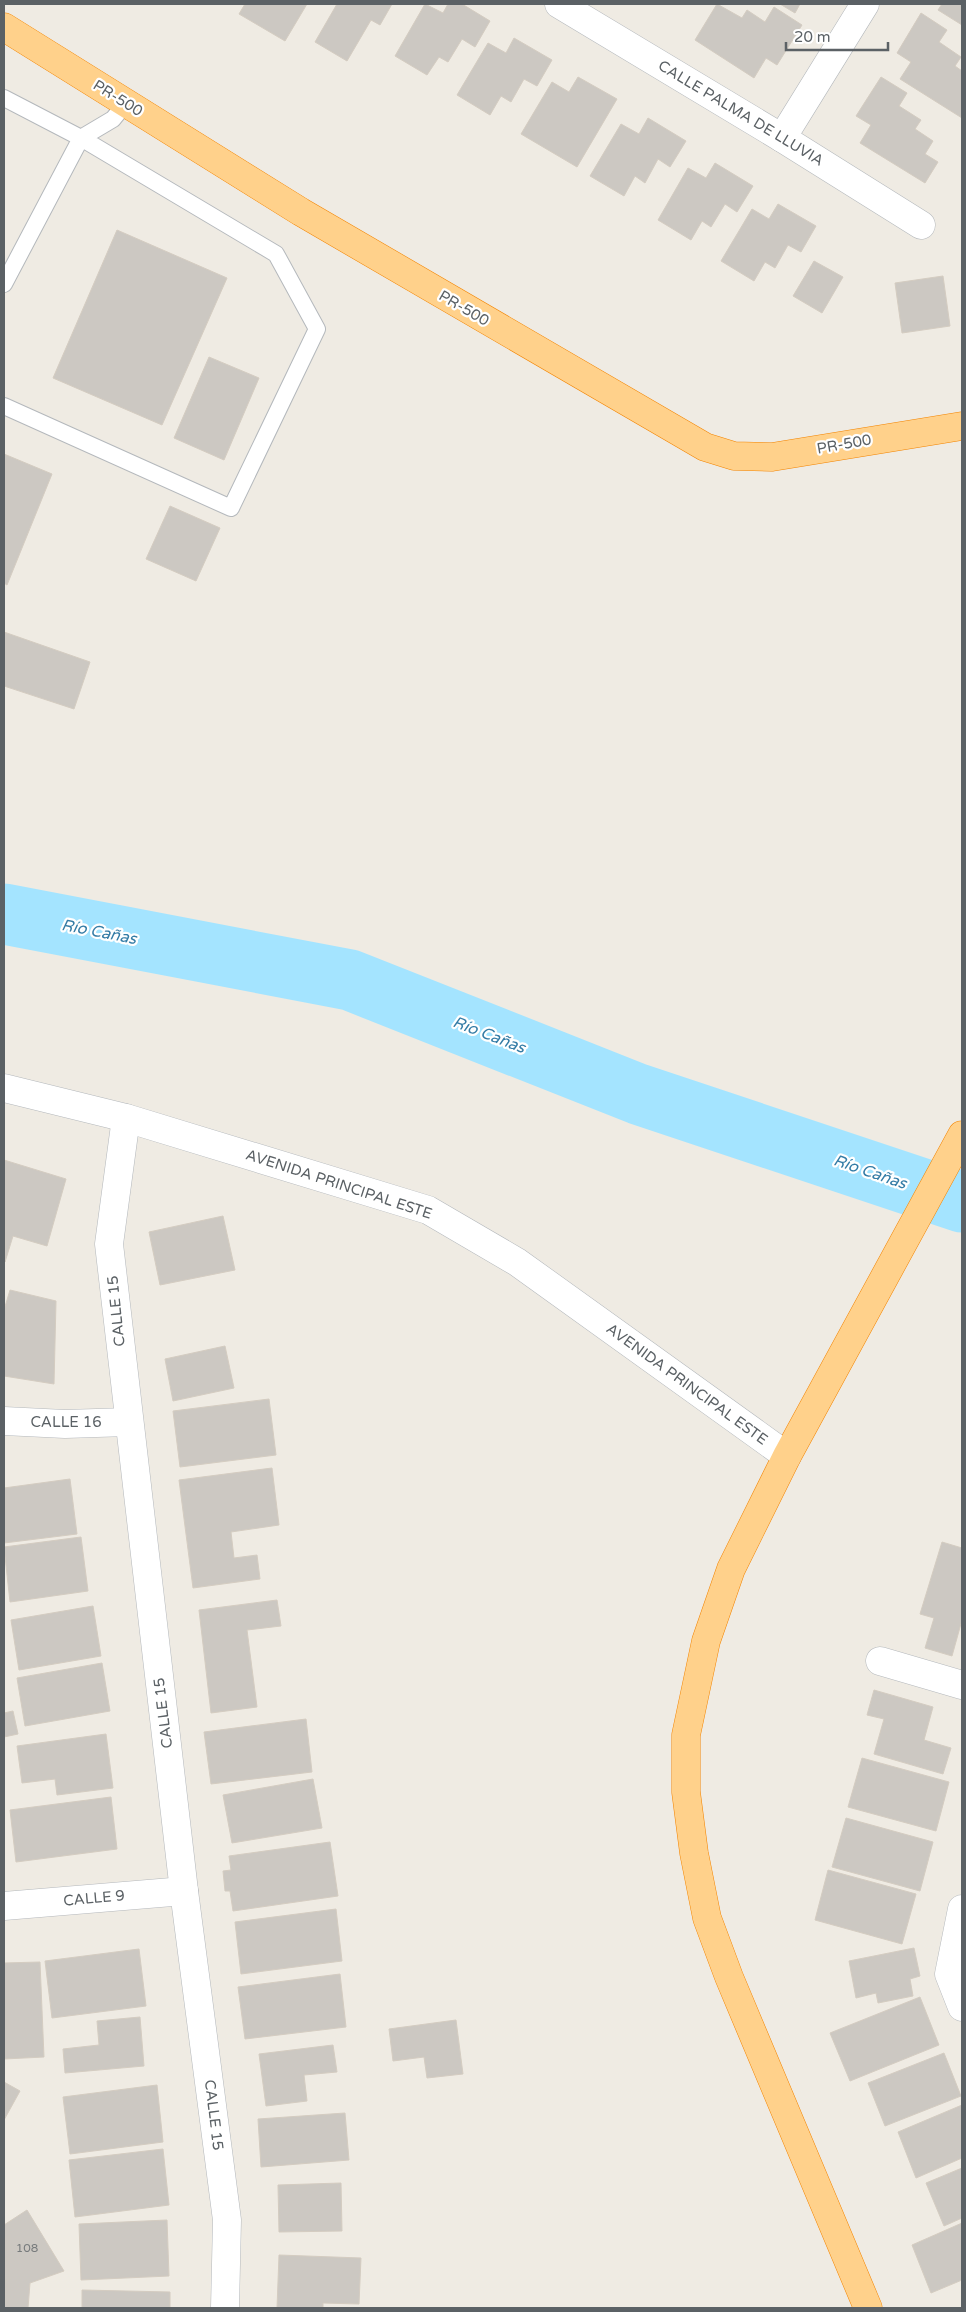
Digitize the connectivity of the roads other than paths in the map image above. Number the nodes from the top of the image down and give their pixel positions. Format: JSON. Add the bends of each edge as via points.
{"nodes":[{"id":1,"x":559,"y":4,"type":"edge"},
{"id":2,"x":865,"y":4,"type":"edge"},
{"id":3,"x":4,"y":27,"type":"edge"},
{"id":4,"x":4,"y":98,"type":"edge"},
{"id":5,"x":126,"y":103,"type":"junction"},
{"id":6,"x":81,"y":138,"type":"junction"},
{"id":7,"x":782,"y":138,"type":"junction"},
{"id":8,"x":921,"y":225,"type":"dead end"},
{"id":9,"x":4,"y":284,"type":"edge"},
{"id":10,"x":4,"y":406,"type":"edge"},
{"id":11,"x":962,"y":426,"type":"edge"},
{"id":12,"x":4,"y":1088,"type":"edge"},
{"id":13,"x":126,"y":1118,"type":"junction"},
{"id":14,"x":962,"y":1135,"type":"edge"},
{"id":15,"x":4,"y":1421,"type":"edge"},
{"id":16,"x":128,"y":1422,"type":"junction"},
{"id":17,"x":787,"y":1456,"type":"junction"},
{"id":18,"x":880,"y":1661,"type":"dead end"},
{"id":19,"x":962,"y":1685,"type":"edge"},
{"id":20,"x":184,"y":1891,"type":"junction"},
{"id":21,"x":4,"y":1906,"type":"edge"},
{"id":22,"x":962,"y":1909,"type":"edge"},
{"id":23,"x":962,"y":2007,"type":"edge"},
{"id":24,"x":225,"y":2308,"type":"edge"},
{"id":25,"x":868,"y":2308,"type":"edge"}],
"edges":[{"from":1,"to":7,"type":"street","name":"CALLE PALMA DE LLUVIA"},
{"from":2,"to":7,"type":"street"},
{"from":3,"to":5,"type":"highway","name":"PR-500","number":"PR-500"},
{"from":4,"to":6,"type":"lane"},
{"from":5,"to":6,"type":"lane","via":[[113,119]]},
{"from":5,"to":11,"type":"highway","name":"PR-500","number":"PR-500","via":[[300,212],[705,447],[734,456],[772,457]]},
{"from":6,"to":9,"type":"lane"},
{"from":6,"to":10,"type":"lane","via":[[276,254],[317,329],[231,508]]},
{"from":7,"to":8,"type":"street","name":"CALLE PALMA DE LLUVIA"},
{"from":12,"to":13,"type":"street","name":"AVENIDA PRINCIPAL ESTE"},
{"from":13,"to":16,"type":"street","name":"CALLE 15","via":[[109,1244]]},
{"from":13,"to":17,"type":"street","name":"AVENIDA PRINCIPAL ESTE","via":[[428,1210],[517,1262]]},
{"from":14,"to":17,"type":"highway"},
{"from":15,"to":16,"type":"street","name":"CALLE 16"},
{"from":16,"to":20,"type":"street","name":"CALLE 15"},
{"from":17,"to":25,"type":"highway","via":[[731,1569],[706,1641],[686,1735],[686,1792],[707,1918]]},
{"from":18,"to":19,"type":"street"},
{"from":20,"to":21,"type":"street","name":"CALLE 9"},
{"from":20,"to":24,"type":"street","name":"CALLE 15","via":[[228,2220]]},
{"from":22,"to":23,"type":"street","via":[[949,1974]]}]}
